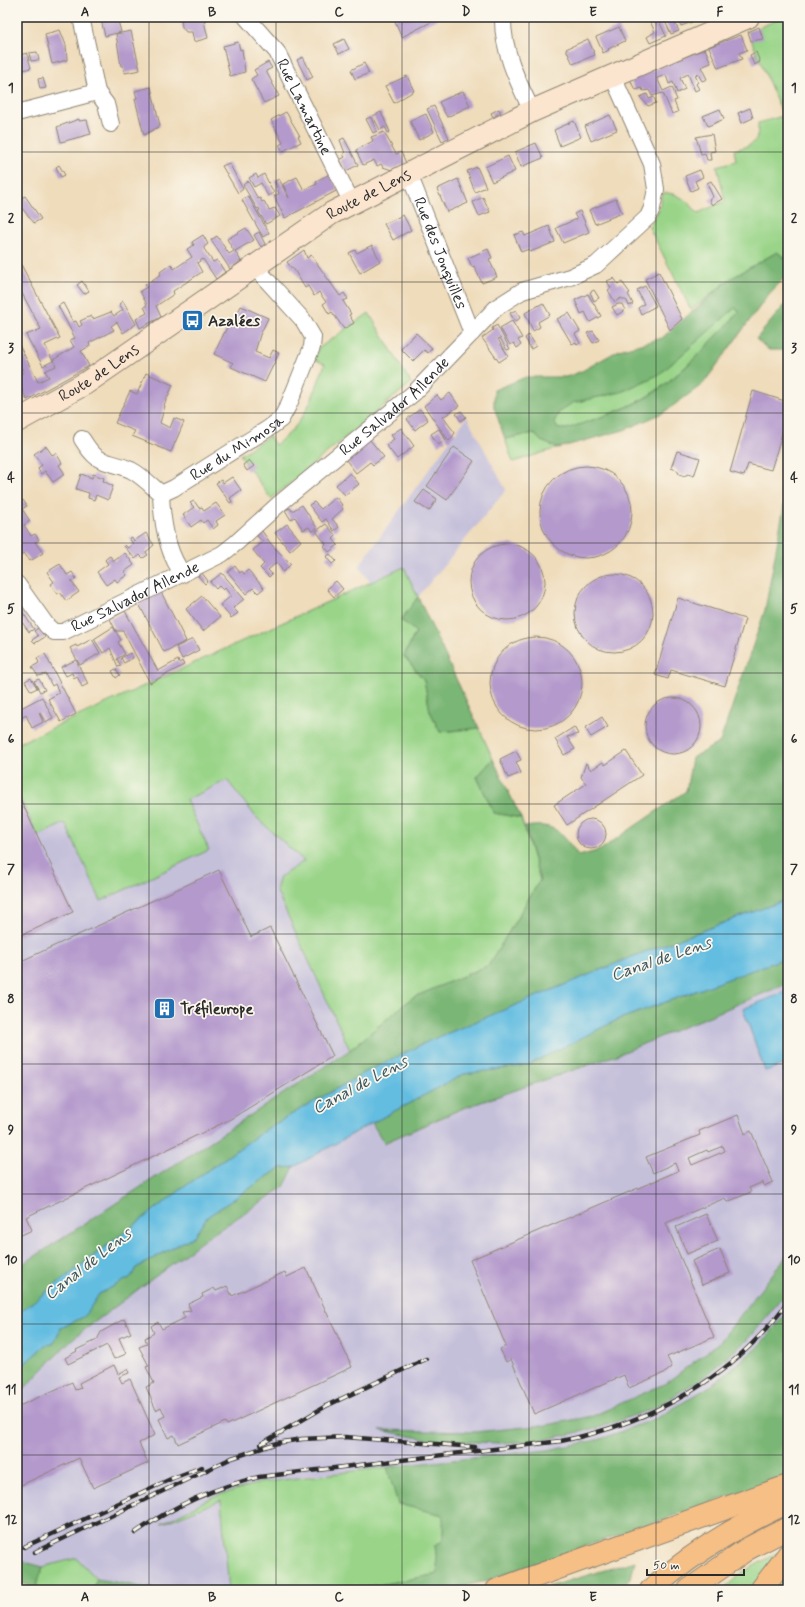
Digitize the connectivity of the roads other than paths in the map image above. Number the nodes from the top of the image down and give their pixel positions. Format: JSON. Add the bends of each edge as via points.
{"nodes":[{"id":1,"x":81,"y":17,"type":"edge"},
{"id":2,"x":246,"y":17,"type":"edge"},
{"id":3,"x":503,"y":17,"type":"edge"},
{"id":4,"x":748,"y":17,"type":"edge"},
{"id":5,"x":612,"y":75,"type":"junction"},
{"id":6,"x":98,"y":92,"type":"junction"},
{"id":7,"x":532,"y":111,"type":"junction"},
{"id":8,"x":17,"y":113,"type":"edge"},
{"id":9,"x":111,"y":124,"type":"dead end"},
{"id":10,"x":409,"y":174,"type":"junction"},
{"id":11,"x":352,"y":203,"type":"junction"},
{"id":12,"x":254,"y":266,"type":"junction"},
{"id":13,"x":472,"y":333,"type":"junction"},
{"id":14,"x":17,"y":421,"type":"edge"},
{"id":15,"x":82,"y":439,"type":"dead end"},
{"id":16,"x":161,"y":494,"type":"junction"},
{"id":17,"x":183,"y":574,"type":"junction"},
{"id":18,"x":17,"y":584,"type":"edge"},
{"id":19,"x":788,"y":1486,"type":"edge"},
{"id":20,"x":788,"y":1502,"type":"edge"},
{"id":21,"x":788,"y":1528,"type":"edge"},
{"id":22,"x":788,"y":1555,"type":"edge"},
{"id":23,"x":496,"y":1590,"type":"edge"},
{"id":24,"x":651,"y":1590,"type":"edge"},
{"id":25,"x":689,"y":1590,"type":"edge"},
{"id":26,"x":761,"y":1590,"type":"edge"}],
"edges":[{"from":1,"to":6,"type":"street"},
{"from":2,"to":11,"type":"street","name":"Rue Lamartine","via":[[277,52]]},
{"from":3,"to":7,"type":"street","via":[[505,42],[514,71]]},
{"from":4,"to":5,"type":"street","name":"Route de Lens"},
{"from":5,"to":7,"type":"street","name":"Route de Lens"},
{"from":5,"to":13,"type":"street","name":"Rue Salvador Allende","via":[[652,164],[656,189],[648,217],[596,265],[511,298],[497,307]]},
{"from":6,"to":8,"type":"street"},
{"from":6,"to":9,"type":"street","via":[[106,104]]},
{"from":7,"to":10,"type":"street","name":"Route de Lens"},
{"from":10,"to":11,"type":"street","name":"Route de Lens"},
{"from":10,"to":13,"type":"street","name":"Rue des Jonquilles"},
{"from":11,"to":12,"type":"street","name":"Route de Lens","via":[[332,213]]},
{"from":12,"to":14,"type":"street","name":"Route de Lens","via":[[86,383]]},
{"from":12,"to":16,"type":"street","name":"Rue du Mimosa","via":[[303,320],[312,337],[312,347],[289,404],[281,419],[269,428]]},
{"from":13,"to":17,"type":"street","name":"Rue Salvador Allende","via":[[415,392],[279,504],[236,543],[222,554]]},
{"from":15,"to":16,"type":"street","via":[[98,460],[132,470]]},
{"from":16,"to":17,"type":"street","via":[[162,516],[172,554]]},
{"from":17,"to":18,"type":"street","name":"Rue Salvador Allende","via":[[63,632],[54,632],[47,626]]},
{"from":19,"to":23,"type":"highway"},
{"from":20,"to":24,"type":"highway","via":[[735,1529],[696,1553]]},
{"from":21,"to":25,"type":"highway","via":[[747,1549]]},
{"from":22,"to":26,"type":"highway"}]}
